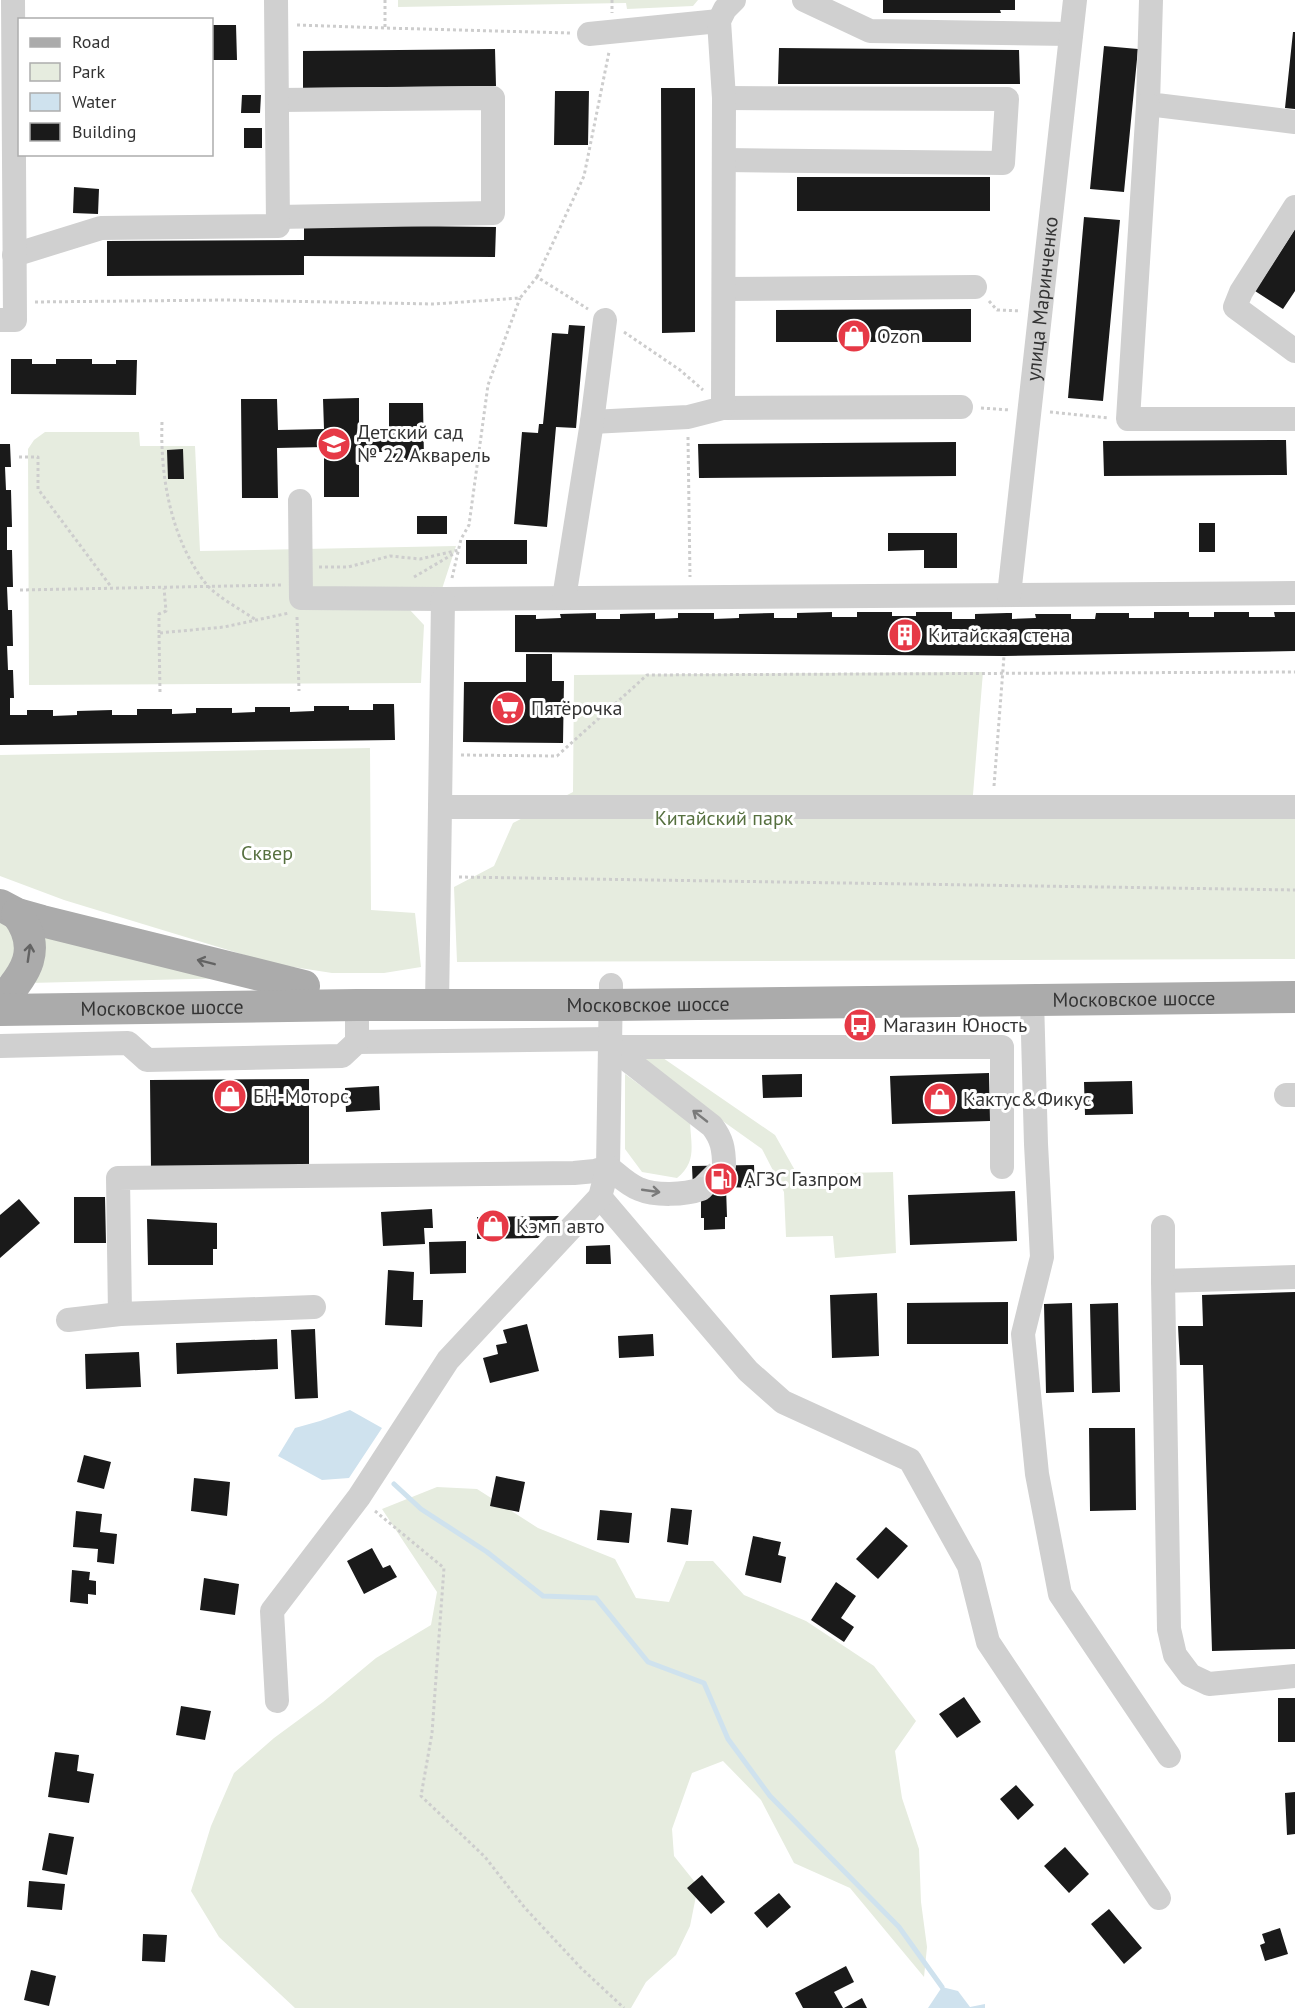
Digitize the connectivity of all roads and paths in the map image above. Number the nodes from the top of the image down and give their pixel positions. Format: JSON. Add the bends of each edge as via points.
{"nodes":[{"id":1,"x":13,"y":0,"type":"edge"},
{"id":2,"x":276,"y":0,"type":"edge"},
{"id":3,"x":385,"y":0,"type":"edge"},
{"id":4,"x":612,"y":0,"type":"edge"},
{"id":5,"x":734,"y":0,"type":"edge"},
{"id":6,"x":804,"y":0,"type":"edge"},
{"id":7,"x":1075,"y":0,"type":"edge"},
{"id":8,"x":1151,"y":0,"type":"edge"},
{"id":9,"x":719,"y":21,"type":"junction"},
{"id":10,"x":277,"y":24,"type":"junction"},
{"id":11,"x":385,"y":28,"type":"junction"},
{"id":12,"x":601,"y":33,"type":"junction"},
{"id":13,"x":1071,"y":34,"type":"junction"},
{"id":14,"x":724,"y":98,"type":"junction"},
{"id":15,"x":278,"y":100,"type":"junction"},
{"id":16,"x":1148,"y":104,"type":"junction"},
{"id":17,"x":1295,"y":122,"type":"edge"},
{"id":18,"x":724,"y":160,"type":"junction"},
{"id":19,"x":1295,"y":207,"type":"edge"},
{"id":20,"x":278,"y":217,"type":"junction"},
{"id":21,"x":14,"y":255,"type":"junction"},
{"id":22,"x":537,"y":277,"type":"junction"},
{"id":23,"x":975,"y":287,"type":"dead end"},
{"id":24,"x":724,"y":289,"type":"junction"},
{"id":25,"x":520,"y":298,"type":"junction"},
{"id":26,"x":1005,"y":310,"type":"dead end"},
{"id":27,"x":7,"y":311,"type":"edge"},
{"id":28,"x":1020,"y":311,"type":"dead end"},
{"id":29,"x":605,"y":320,"type":"junction"},
{"id":30,"x":1295,"y":351,"type":"edge"},
{"id":31,"x":961,"y":407,"type":"dead end"},
{"id":32,"x":723,"y":408,"type":"junction"},
{"id":33,"x":688,"y":417,"type":"junction"},
{"id":34,"x":1295,"y":419,"type":"edge"},
{"id":35,"x":162,"y":422,"type":"dead end"},
{"id":36,"x":592,"y":422,"type":"junction"},
{"id":37,"x":19,"y":457,"type":"dead end"},
{"id":38,"x":300,"y":501,"type":"dead end"},
{"id":39,"x":459,"y":550,"type":"junction"},
{"id":40,"x":301,"y":576,"type":"junction"},
{"id":41,"x":408,"y":580,"type":"dead end"},
{"id":42,"x":164,"y":587,"type":"junction"},
{"id":43,"x":208,"y":587,"type":"junction"},
{"id":44,"x":112,"y":588,"type":"junction"},
{"id":45,"x":20,"y":590,"type":"dead end"},
{"id":46,"x":1295,"y":593,"type":"edge"},
{"id":47,"x":1009,"y":595,"type":"junction"},
{"id":48,"x":690,"y":597,"type":"junction"},
{"id":49,"x":564,"y":598,"type":"junction"},
{"id":50,"x":443,"y":599,"type":"junction"},
{"id":51,"x":256,"y":620,"type":"junction"},
{"id":52,"x":159,"y":633,"type":"junction"},
{"id":53,"x":1004,"y":656,"type":"dead end"},
{"id":54,"x":1295,"y":672,"type":"edge"},
{"id":55,"x":1002,"y":673,"type":"junction"},
{"id":56,"x":299,"y":690,"type":"dead end"},
{"id":57,"x":160,"y":692,"type":"dead end"},
{"id":58,"x":441,"y":755,"type":"junction"},
{"id":59,"x":440,"y":807,"type":"junction"},
{"id":60,"x":993,"y":807,"type":"junction"},
{"id":61,"x":1295,"y":807,"type":"edge"},
{"id":62,"x":439,"y":877,"type":"junction"},
{"id":63,"x":1295,"y":890,"type":"edge"},
{"id":64,"x":9,"y":909,"type":"edge"},
{"id":65,"x":1295,"y":980,"type":"edge"},
{"id":66,"x":304,"y":986,"type":"junction"},
{"id":67,"x":611,"y":995,"type":"junction"},
{"id":68,"x":437,"y":996,"type":"junction"},
{"id":69,"x":1295,"y":998,"type":"edge"},
{"id":70,"x":3,"y":999,"type":"edge"},
{"id":71,"x":1032,"y":999,"type":"junction"},
{"id":72,"x":357,"y":1005,"type":"junction"},
{"id":73,"x":130,"y":1008,"type":"junction"},
{"id":74,"x":357,"y":1042,"type":"junction"},
{"id":75,"x":129,"y":1043,"type":"junction"},
{"id":76,"x":611,"y":1043,"type":"junction"},
{"id":77,"x":0,"y":1046,"type":"edge"},
{"id":78,"x":724,"y":1166,"type":"dead end"},
{"id":79,"x":608,"y":1167,"type":"junction"},
{"id":80,"x":1002,"y":1167,"type":"dead end"},
{"id":81,"x":701,"y":1189,"type":"tunnel mouth"},
{"id":82,"x":600,"y":1197,"type":"junction"},
{"id":83,"x":1163,"y":1227,"type":"dead end"},
{"id":84,"x":1295,"y":1277,"type":"edge"},
{"id":85,"x":1163,"y":1281,"type":"junction"},
{"id":86,"x":314,"y":1307,"type":"dead end"},
{"id":87,"x":120,"y":1314,"type":"junction"},
{"id":88,"x":69,"y":1320,"type":"dead end"},
{"id":89,"x":359,"y":1497,"type":"junction"},
{"id":90,"x":1295,"y":1676,"type":"edge"},
{"id":91,"x":277,"y":1701,"type":"dead end"},
{"id":92,"x":1169,"y":1756,"type":"dead end"},
{"id":93,"x":1159,"y":1898,"type":"dead end"},
{"id":94,"x":624,"y":2008,"type":"edge"}],
"edges":[{"from":1,"to":21,"type":"street"},
{"from":2,"to":10,"type":"street"},
{"from":3,"to":11,"type":"path"},
{"from":4,"to":12,"type":"path"},
{"from":5,"to":9,"type":"street"},
{"from":6,"to":13,"type":"street","via":[[870,31]]},
{"from":7,"to":13,"type":"street","name":"улица Маринченко"},
{"from":8,"to":16,"type":"street"},
{"from":9,"to":12,"type":"street"},
{"from":9,"to":14,"type":"street"},
{"from":10,"to":11,"type":"path"},
{"from":10,"to":15,"type":"street"},
{"from":11,"to":12,"type":"path"},
{"from":12,"to":22,"type":"path","via":[[584,176]]},
{"from":13,"to":47,"type":"street","name":"улица Маринченко"},
{"from":14,"to":18,"type":"street"},
{"from":14,"to":18,"type":"street","via":[[1006,99],[1003,163]]},
{"from":15,"to":20,"type":"street"},
{"from":15,"to":20,"type":"street","via":[[493,98],[492,213]]},
{"from":16,"to":17,"type":"street"},
{"from":16,"to":34,"type":"street","via":[[1128,419]]},
{"from":18,"to":24,"type":"street"},
{"from":19,"to":30,"type":"street","via":[[1235,307]]},
{"from":20,"to":21,"type":"street","via":[[278,226],[101,228]]},
{"from":21,"to":27,"type":"street"},
{"from":22,"to":25,"type":"path"},
{"from":22,"to":29,"type":"path"},
{"from":23,"to":24,"type":"street"},
{"from":24,"to":32,"type":"street"},
{"from":25,"to":27,"type":"path","via":[[434,304],[226,300]]},
{"from":25,"to":39,"type":"path","via":[[488,385],[469,525]]},
{"from":26,"to":28,"type":"path"},
{"from":29,"to":32,"type":"path","via":[[680,370]]},
{"from":29,"to":36,"type":"street"},
{"from":31,"to":32,"type":"street"},
{"from":32,"to":33,"type":"street"},
{"from":33,"to":36,"type":"street"},
{"from":33,"to":48,"type":"path"},
{"from":35,"to":43,"type":"path","via":[[163,479],[169,501],[180,538]]},
{"from":36,"to":49,"type":"street"},
{"from":37,"to":44,"type":"path","via":[[38,457],[38,489]]},
{"from":38,"to":40,"type":"street"},
{"from":39,"to":40,"type":"path","via":[[420,560],[390,556]]},
{"from":39,"to":41,"type":"path"},
{"from":39,"to":50,"type":"path","via":[[455,572]]},
{"from":40,"to":43,"type":"path"},
{"from":40,"to":50,"type":"street","via":[[301,598]]},
{"from":42,"to":43,"type":"path"},
{"from":42,"to":44,"type":"path"},
{"from":42,"to":52,"type":"path","via":[[166,611],[159,614]]},
{"from":43,"to":51,"type":"path"},
{"from":44,"to":45,"type":"path"},
{"from":46,"to":47,"type":"street"},
{"from":47,"to":48,"type":"street"},
{"from":48,"to":49,"type":"street"},
{"from":49,"to":50,"type":"street"},
{"from":50,"to":58,"type":"street"},
{"from":51,"to":52,"type":"path"},
{"from":51,"to":56,"type":"path","via":[[297,611]]},
{"from":52,"to":57,"type":"path"},
{"from":53,"to":55,"type":"path"},
{"from":54,"to":55,"type":"path"},
{"from":55,"to":58,"type":"path","via":[[647,675],[557,756]]},
{"from":55,"to":60,"type":"path"},
{"from":58,"to":59,"type":"street"},
{"from":59,"to":60,"type":"street"},
{"from":59,"to":62,"type":"street"},
{"from":60,"to":61,"type":"street"},
{"from":62,"to":63,"type":"path"},
{"from":62,"to":68,"type":"street"},
{"from":66,"to":64,"type":"main road","one_way":true},
{"from":70,"to":64,"type":"main road","one_way":true,"via":[[24,973],[31,954],[27,927]]},
{"from":65,"to":67,"type":"main road","name":"Московское шоссе"},
{"from":66,"to":68,"type":"main road","name":"Московское шоссе"},
{"from":66,"to":70,"type":"main road","name":"Московское шоссе"},
{"from":67,"to":68,"type":"main road","name":"Московское шоссе"},
{"from":67,"to":71,"type":"main road","name":"Московское шоссе"},
{"from":67,"to":76,"type":"street"},
{"from":68,"to":72,"type":"main road","name":"Московское шоссе"},
{"from":69,"to":71,"type":"main road","name":"Московское шоссе"},
{"from":70,"to":73,"type":"main road","name":"Московское шоссе"},
{"from":71,"to":92,"type":"street","via":[[1042,1257],[1023,1334],[1036,1474],[1060,1594]]},
{"from":72,"to":73,"type":"main road","name":"Московское шоссе"},
{"from":72,"to":74,"type":"street"},
{"from":73,"to":75,"type":"street"},
{"from":74,"to":75,"type":"street","via":[[342,1056],[147,1060]]},
{"from":74,"to":76,"type":"street"},
{"from":75,"to":77,"type":"street"},
{"from":78,"to":76,"type":"street","one_way":true,"via":[[720,1136],[712,1126]]},
{"from":76,"to":79,"type":"street"},
{"from":76,"to":80,"type":"street","via":[[1002,1047]]},
{"from":79,"to":81,"type":"street","one_way":true,"via":[[639,1190],[688,1194]]},
{"from":79,"to":82,"type":"street"},
{"from":79,"to":87,"type":"street","via":[[574,1173],[118,1178]]},
{"from":82,"to":89,"type":"street","via":[[448,1360]]},
{"from":82,"to":93,"type":"street","via":[[748,1371],[783,1402],[910,1461],[969,1566],[988,1642]]},
{"from":83,"to":85,"type":"street"},
{"from":84,"to":85,"type":"street"},
{"from":85,"to":90,"type":"street","via":[[1169,1629],[1175,1655],[1190,1675],[1209,1684]]},
{"from":86,"to":87,"type":"street"},
{"from":87,"to":88,"type":"street"},
{"from":89,"to":91,"type":"street","via":[[273,1611]]},
{"from":89,"to":94,"type":"path","via":[[444,1568],[432,1732],[421,1796],[485,1857],[525,1908]]}]}
